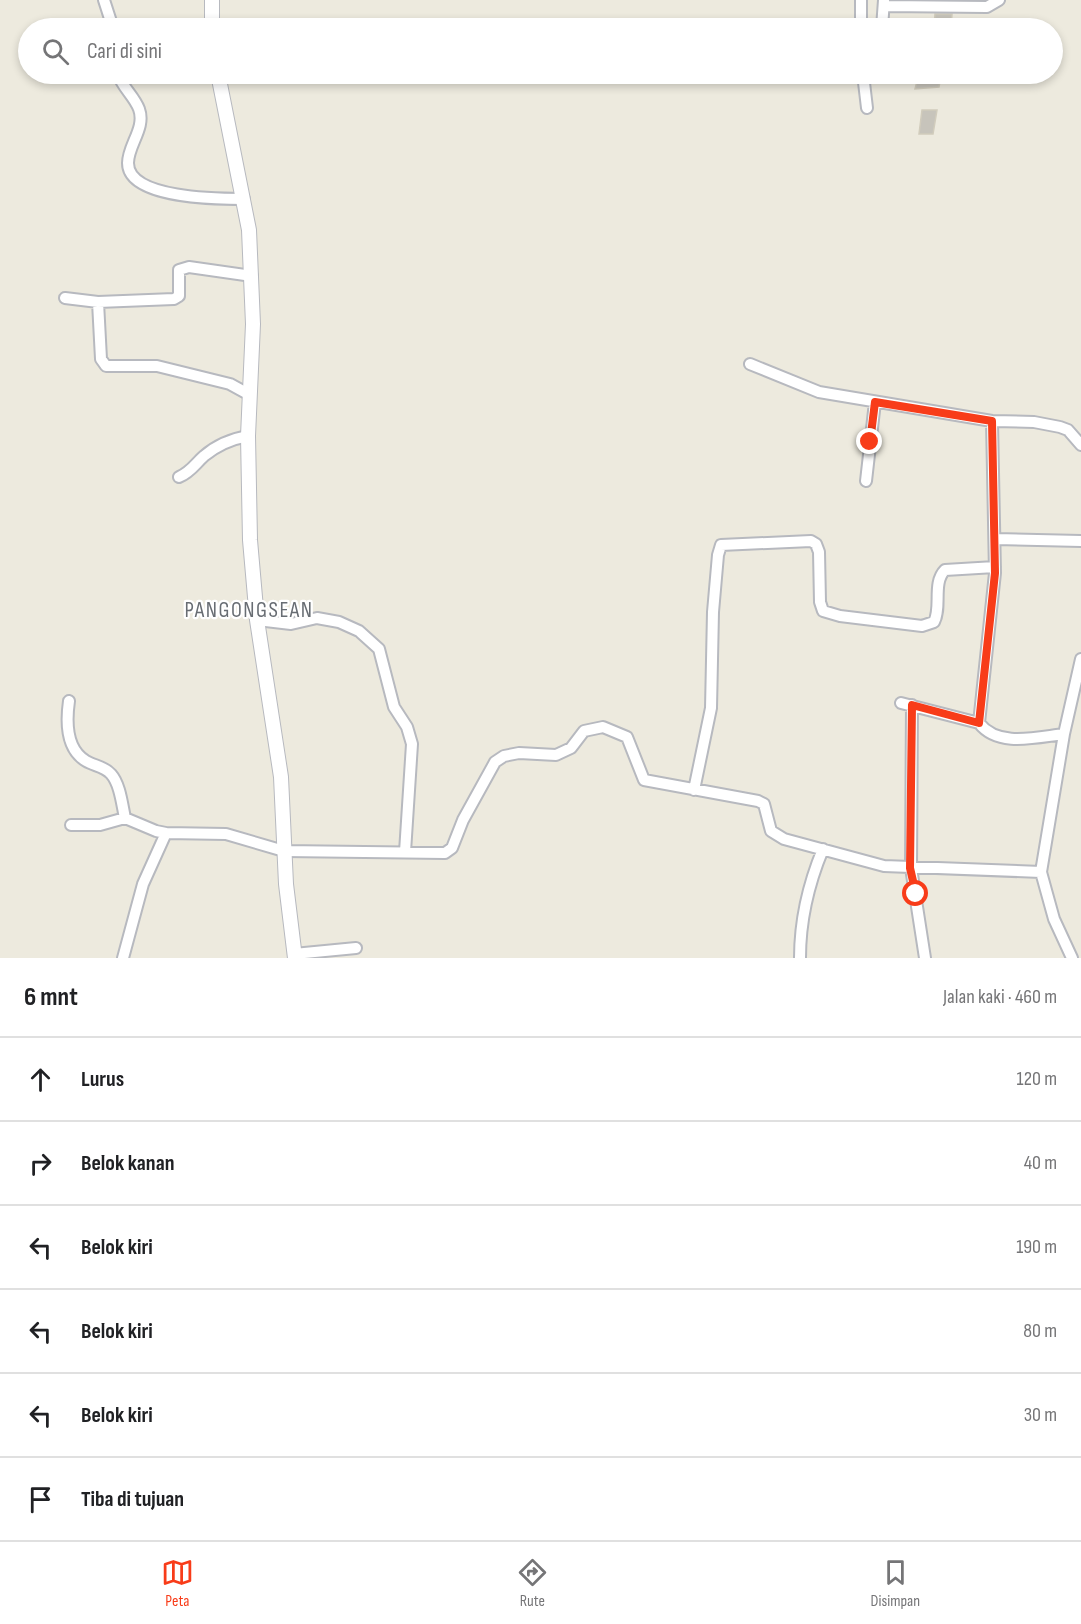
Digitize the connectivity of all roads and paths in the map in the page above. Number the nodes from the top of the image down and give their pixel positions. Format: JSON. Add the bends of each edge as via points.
{"nodes":[{"id":1,"x":104,"y":0,"type":"edge"},
{"id":2,"x":212,"y":0,"type":"edge"},
{"id":3,"x":861,"y":0,"type":"edge"},
{"id":4,"x":999,"y":0,"type":"edge"},
{"id":5,"x":884,"y":3,"type":"edge"},
{"id":6,"x":110,"y":18,"type":"edge"},
{"id":7,"x":212,"y":18,"type":"edge"},
{"id":8,"x":861,"y":18,"type":"edge"},
{"id":9,"x":883,"y":18,"type":"edge"},
{"id":10,"x":124,"y":84,"type":"edge"},
{"id":11,"x":220,"y":84,"type":"edge"},
{"id":12,"x":864,"y":84,"type":"edge"},
{"id":13,"x":867,"y":108,"type":"dead end"},
{"id":14,"x":244,"y":199,"type":"junction"},
{"id":15,"x":252,"y":276,"type":"junction"},
{"id":16,"x":65,"y":298,"type":"dead end"},
{"id":17,"x":98,"y":302,"type":"junction"},
{"id":18,"x":750,"y":364,"type":"dead end"},
{"id":19,"x":250,"y":395,"type":"junction"},
{"id":20,"x":875,"y":402,"type":"junction"},
{"id":21,"x":992,"y":421,"type":"junction"},
{"id":22,"x":248,"y":436,"type":"junction"},
{"id":23,"x":1081,"y":445,"type":"edge"},
{"id":24,"x":178,"y":477,"type":"dead end"},
{"id":25,"x":866,"y":481,"type":"dead end"},
{"id":26,"x":995,"y":539,"type":"junction"},
{"id":27,"x":1081,"y":541,"type":"edge"},
{"id":28,"x":995,"y":567,"type":"junction"},
{"id":29,"x":257,"y":620,"type":"junction"},
{"id":30,"x":1081,"y":659,"type":"edge"},
{"id":31,"x":69,"y":701,"type":"dead end"},
{"id":32,"x":979,"y":723,"type":"junction"},
{"id":33,"x":1064,"y":734,"type":"junction"},
{"id":34,"x":694,"y":790,"type":"junction"},
{"id":35,"x":125,"y":818,"type":"junction"},
{"id":36,"x":71,"y":825,"type":"dead end"},
{"id":37,"x":166,"y":833,"type":"junction"},
{"id":38,"x":823,"y":849,"type":"junction"},
{"id":39,"x":284,"y":851,"type":"junction"},
{"id":40,"x":405,"y":852,"type":"junction"},
{"id":41,"x":910,"y":868,"type":"junction"},
{"id":42,"x":1041,"y":872,"type":"junction"},
{"id":43,"x":356,"y":948,"type":"dead end"},
{"id":44,"x":294,"y":956,"type":"edge"},
{"id":45,"x":123,"y":958,"type":"edge"},
{"id":46,"x":800,"y":958,"type":"edge"},
{"id":47,"x":925,"y":958,"type":"edge"},
{"id":48,"x":1072,"y":958,"type":"edge"}],
"edges":[{"from":1,"to":6,"type":"street"},
{"from":2,"to":7,"type":"street"},
{"from":3,"to":8,"type":"street"},
{"from":4,"to":5,"type":"street","via":[[987,7]]},
{"from":5,"to":9,"type":"street"},
{"from":10,"to":14,"type":"street","via":[[139,109],[140,123],[128,164],[137,183],[193,198]]},
{"from":11,"to":14,"type":"street"},
{"from":12,"to":13,"type":"street"},
{"from":14,"to":15,"type":"street"},
{"from":15,"to":17,"type":"street","via":[[182,268],[177,275],[179,296],[174,299]]},
{"from":15,"to":19,"type":"street"},
{"from":16,"to":17,"type":"street"},
{"from":17,"to":19,"type":"street","via":[[101,358],[106,366],[157,366],[230,384]]},
{"from":18,"to":20,"type":"street","via":[[819,392]]},
{"from":19,"to":22,"type":"street"},
{"from":20,"to":21,"type":"street"},
{"from":20,"to":25,"type":"street"},
{"from":21,"to":23,"type":"street","via":[[1060,426]]},
{"from":21,"to":26,"type":"street"},
{"from":22,"to":24,"type":"street","via":[[222,444],[194,469]]},
{"from":22,"to":29,"type":"street","via":[[250,540]]},
{"from":26,"to":27,"type":"street"},
{"from":26,"to":28,"type":"street"},
{"from":28,"to":32,"type":"street"},
{"from":28,"to":34,"type":"street","via":[[945,570],[939,580],[937,616],[934,622],[922,626],[823,611],[819,552],[812,541],[721,545],[713,612],[711,708]]},
{"from":29,"to":39,"type":"street","via":[[280,777]]},
{"from":29,"to":40,"type":"street","via":[[291,624],[317,618],[339,622],[359,631],[379,648],[394,707],[412,744]]},
{"from":30,"to":33,"type":"street"},
{"from":31,"to":35,"type":"street","via":[[67,723],[73,748],[85,761],[110,773]]},
{"from":32,"to":33,"type":"street","via":[[992,735],[1016,739]]},
{"from":32,"to":41,"type":"street","via":[[906,704]]},
{"from":33,"to":42,"type":"street"},
{"from":34,"to":38,"type":"street","via":[[758,801],[767,810],[771,831],[776,836]]},
{"from":34,"to":40,"type":"street","via":[[644,780],[627,737],[594,728],[584,731],[564,753],[504,756],[495,762],[452,848],[437,855]]},
{"from":35,"to":36,"type":"street","via":[[100,825]]},
{"from":35,"to":37,"type":"street"},
{"from":37,"to":39,"type":"street","via":[[226,834]]},
{"from":37,"to":45,"type":"street","via":[[143,884]]},
{"from":38,"to":41,"type":"street","via":[[884,866]]},
{"from":38,"to":46,"type":"street","via":[[807,886]]},
{"from":39,"to":40,"type":"street"},
{"from":39,"to":44,"type":"street"},
{"from":41,"to":42,"type":"street"},
{"from":41,"to":47,"type":"street"},
{"from":42,"to":48,"type":"street","via":[[1054,919]]},
{"from":43,"to":44,"type":"street"}]}
